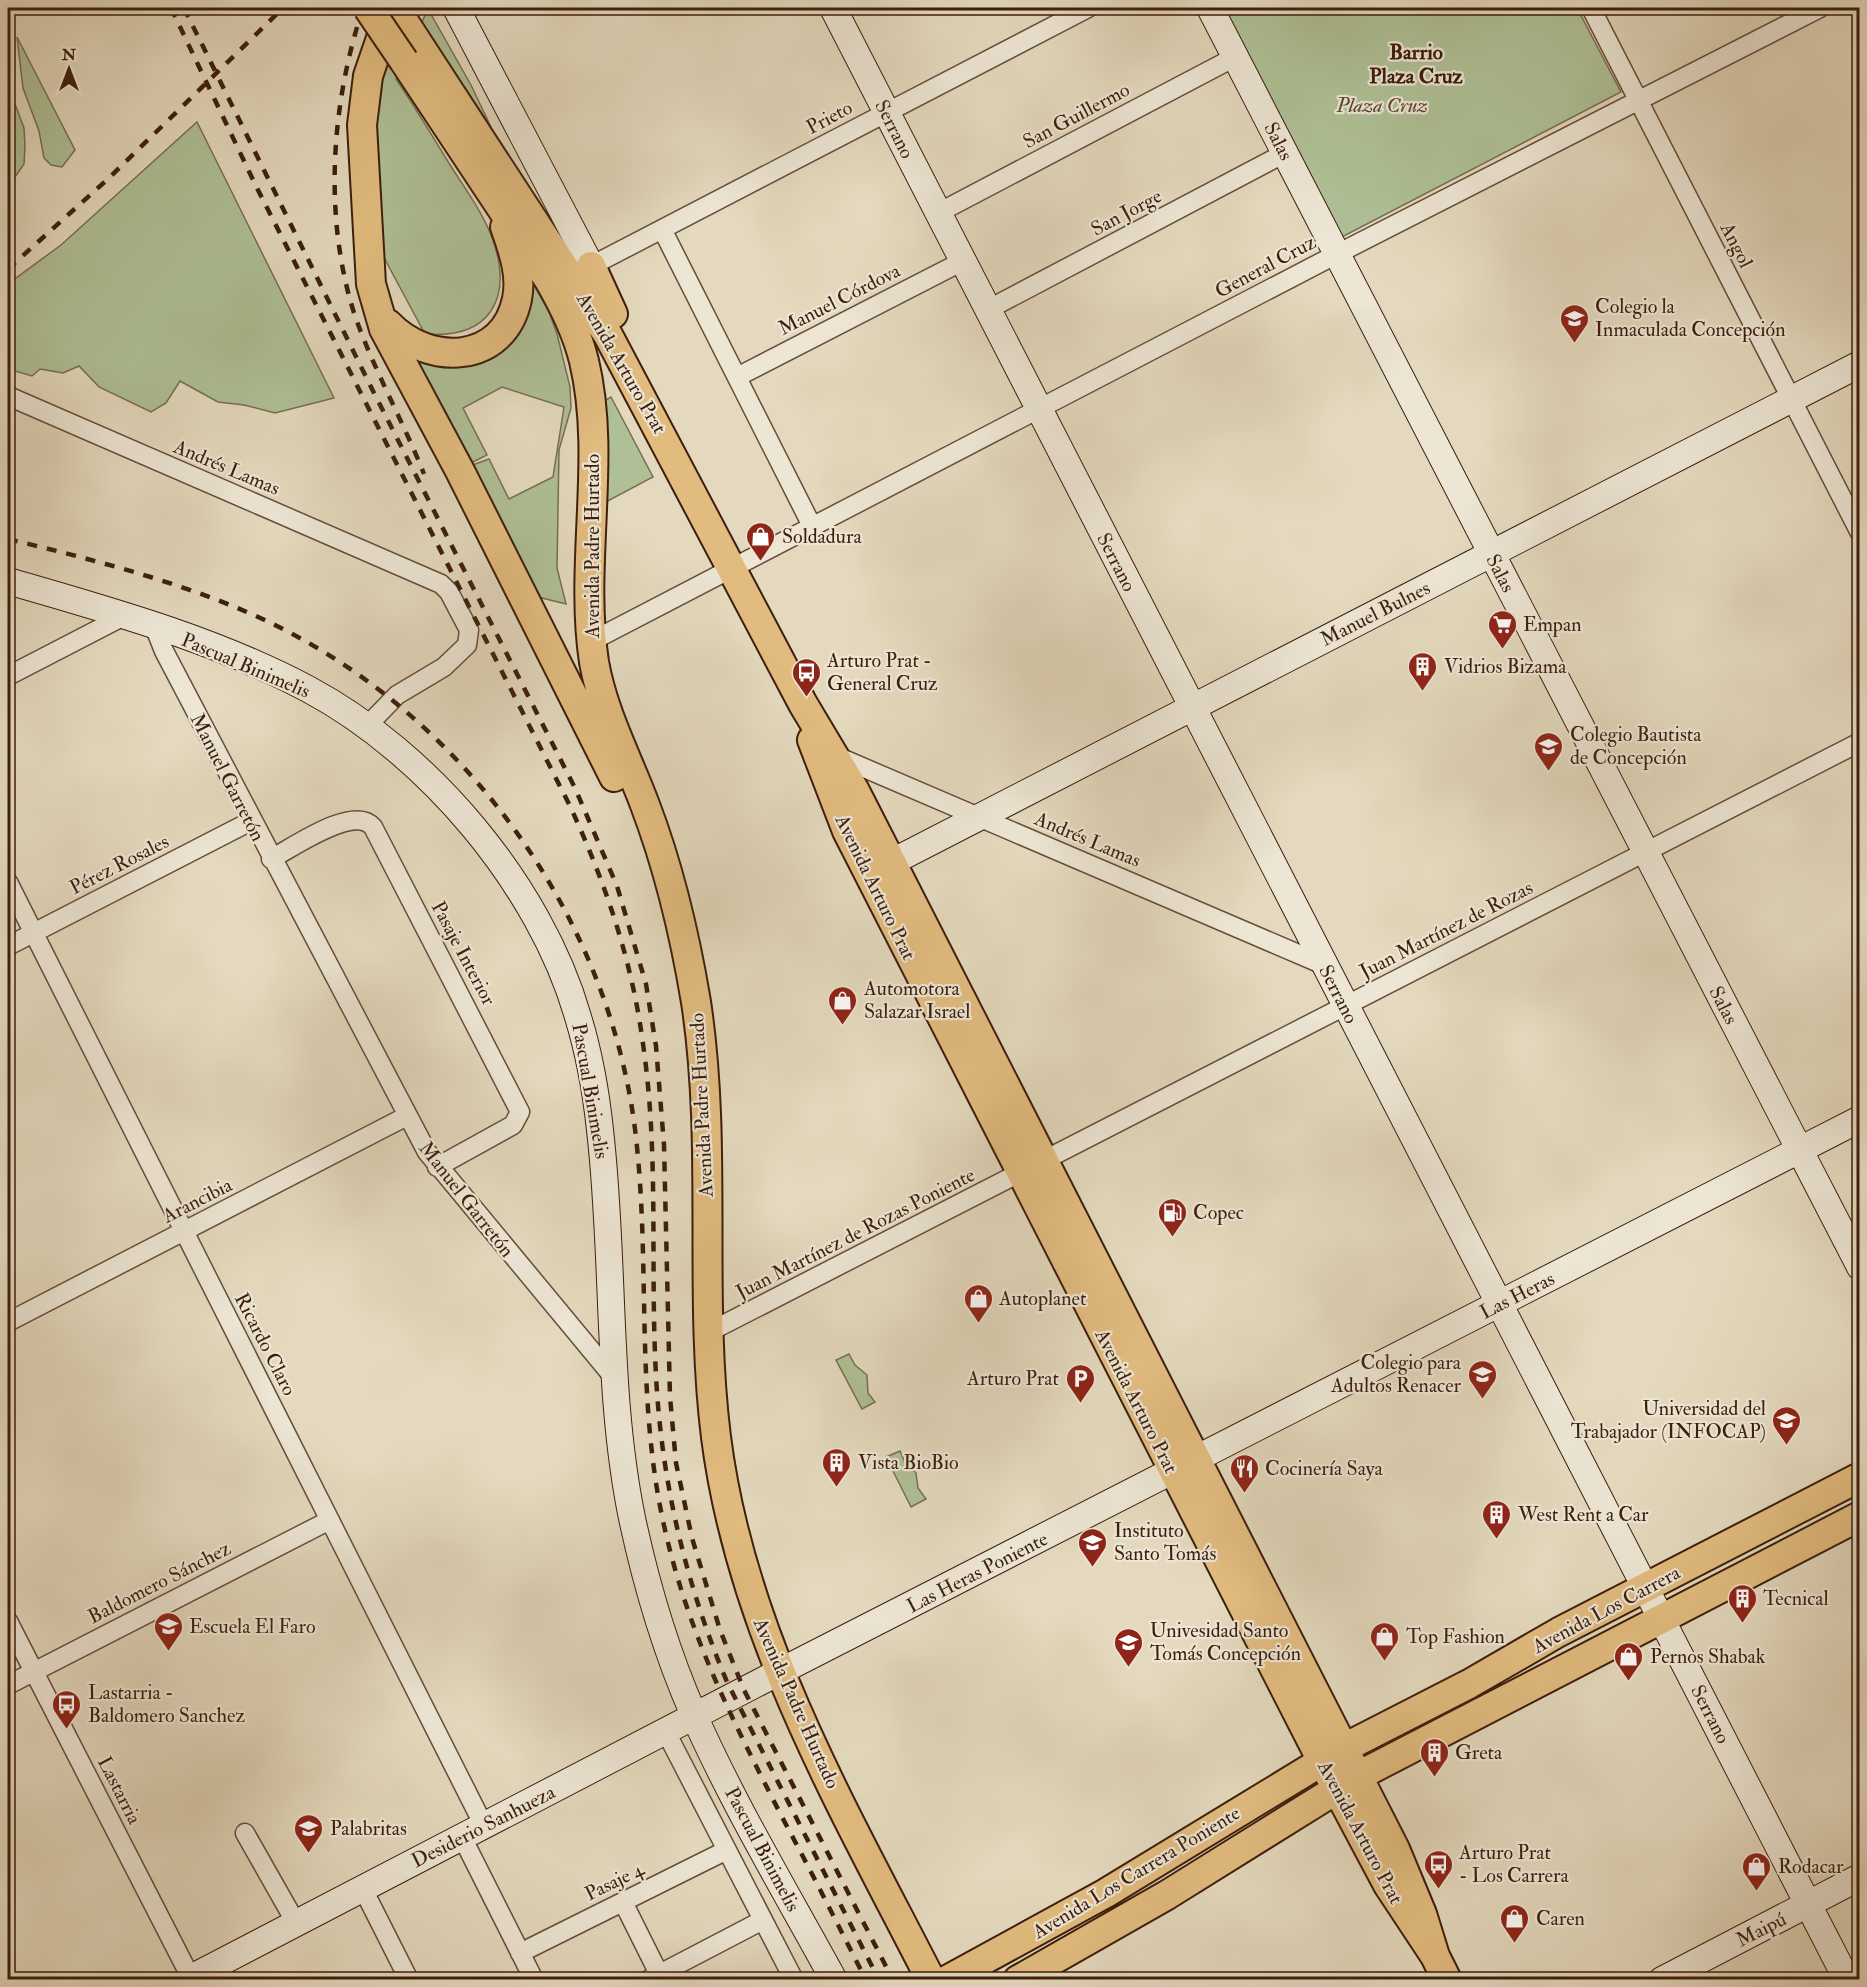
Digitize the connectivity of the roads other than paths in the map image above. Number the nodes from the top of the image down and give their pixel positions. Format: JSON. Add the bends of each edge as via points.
{"nodes":[{"id":1,"x":368,"y":8,"type":"edge"},
{"id":2,"x":394,"y":8,"type":"edge"},
{"id":3,"x":456,"y":8,"type":"edge"},
{"id":4,"x":833,"y":8,"type":"edge"},
{"id":5,"x":1088,"y":8,"type":"edge"},
{"id":6,"x":1209,"y":8,"type":"edge"},
{"id":7,"x":1591,"y":8,"type":"edge"},
{"id":8,"x":1820,"y":8,"type":"edge"},
{"id":9,"x":410,"y":49,"type":"junction"},
{"id":10,"x":1235,"y":57,"type":"junction"},
{"id":11,"x":1639,"y":101,"type":"junction"},
{"id":12,"x":886,"y":112,"type":"junction"},
{"id":13,"x":1285,"y":153,"type":"junction"},
{"id":14,"x":492,"y":191,"type":"junction"},
{"id":15,"x":938,"y":213,"type":"junction"},
{"id":16,"x":662,"y":229,"type":"junction"},
{"id":17,"x":1337,"y":254,"type":"junction"},
{"id":18,"x":963,"y":261,"type":"junction"},
{"id":19,"x":591,"y":266,"type":"junction"},
{"id":20,"x":377,"y":310,"type":"junction"},
{"id":21,"x":987,"y":310,"type":"junction"},
{"id":22,"x":1860,"y":364,"type":"edge"},
{"id":23,"x":737,"y":377,"type":"junction"},
{"id":24,"x":8,"y":396,"type":"edge"},
{"id":25,"x":1790,"y":400,"type":"junction"},
{"id":26,"x":1039,"y":410,"type":"junction"},
{"id":27,"x":652,"y":414,"type":"junction"},
{"id":28,"x":813,"y":528,"type":"junction"},
{"id":29,"x":1860,"y":533,"type":"edge"},
{"id":30,"x":1491,"y":553,"type":"junction"},
{"id":31,"x":734,"y":569,"type":"junction"},
{"id":32,"x":8,"y":581,"type":"edge"},
{"id":33,"x":124,"y":616,"type":"junction"},
{"id":34,"x":154,"y":626,"type":"junction"},
{"id":35,"x":592,"y":641,"type":"junction"},
{"id":36,"x":8,"y":676,"type":"edge"},
{"id":37,"x":803,"y":704,"type":"junction"},
{"id":38,"x":1192,"y":707,"type":"junction"},
{"id":39,"x":366,"y":728,"type":"junction"},
{"id":40,"x":1860,"y":742,"type":"edge"},
{"id":41,"x":834,"y":755,"type":"junction"},
{"id":42,"x":979,"y":817,"type":"junction"},
{"id":43,"x":251,"y":821,"type":"junction"},
{"id":44,"x":1645,"y":853,"type":"junction"},
{"id":45,"x":271,"y":859,"type":"junction"},
{"id":46,"x":890,"y":863,"type":"junction"},
{"id":47,"x":8,"y":882,"type":"edge"},
{"id":48,"x":675,"y":902,"type":"junction"},
{"id":49,"x":34,"y":933,"type":"junction"},
{"id":50,"x":8,"y":946,"type":"edge"},
{"id":51,"x":1324,"y":965,"type":"junction"},
{"id":52,"x":1345,"y":1005,"type":"junction"},
{"id":53,"x":407,"y":1116,"type":"junction"},
{"id":54,"x":1860,"y":1119,"type":"edge"},
{"id":55,"x":1799,"y":1150,"type":"junction"},
{"id":56,"x":437,"y":1167,"type":"junction"},
{"id":57,"x":1032,"y":1168,"type":"junction"},
{"id":58,"x":184,"y":1231,"type":"junction"},
{"id":59,"x":1860,"y":1267,"type":"edge"},
{"id":60,"x":1499,"y":1304,"type":"junction"},
{"id":61,"x":8,"y":1322,"type":"edge"},
{"id":62,"x":709,"y":1332,"type":"junction"},
{"id":63,"x":615,"y":1379,"type":"junction"},
{"id":64,"x":1185,"y":1466,"type":"junction"},
{"id":65,"x":1860,"y":1477,"type":"edge"},
{"id":66,"x":1860,"y":1516,"type":"edge"},
{"id":67,"x":330,"y":1520,"type":"junction"},
{"id":68,"x":1645,"y":1587,"type":"junction"},
{"id":69,"x":1662,"y":1618,"type":"junction"},
{"id":70,"x":8,"y":1621,"type":"edge"},
{"id":71,"x":33,"y":1671,"type":"junction"},
{"id":72,"x":779,"y":1672,"type":"junction"},
{"id":73,"x":8,"y":1684,"type":"edge"},
{"id":74,"x":695,"y":1717,"type":"junction"},
{"id":75,"x":666,"y":1732,"type":"junction"},
{"id":76,"x":1333,"y":1754,"type":"junction"},
{"id":77,"x":1347,"y":1783,"type":"junction"},
{"id":78,"x":473,"y":1832,"type":"junction"},
{"id":79,"x":245,"y":1833,"type":"dead end"},
{"id":80,"x":727,"y":1850,"type":"junction"},
{"id":81,"x":1860,"y":1877,"type":"edge"},
{"id":82,"x":363,"y":1889,"type":"junction"},
{"id":83,"x":622,"y":1902,"type":"junction"},
{"id":84,"x":1808,"y":1904,"type":"junction"},
{"id":85,"x":763,"y":1920,"type":"junction"},
{"id":86,"x":296,"y":1923,"type":"junction"},
{"id":87,"x":520,"y":1953,"type":"junction"},
{"id":88,"x":925,"y":1968,"type":"edge"},
{"id":89,"x":1441,"y":1968,"type":"edge"},
{"id":90,"x":654,"y":1977,"type":"edge"},
{"id":91,"x":190,"y":1979,"type":"edge"},
{"id":92,"x":409,"y":1980,"type":"edge"},
{"id":93,"x":534,"y":1980,"type":"edge"},
{"id":94,"x":794,"y":1980,"type":"edge"},
{"id":95,"x":834,"y":1980,"type":"edge"},
{"id":96,"x":947,"y":1980,"type":"edge"},
{"id":97,"x":1018,"y":1980,"type":"edge"},
{"id":98,"x":1662,"y":1980,"type":"edge"},
{"id":99,"x":1847,"y":1980,"type":"edge"}],
"edges":[{"from":1,"to":9,"type":"main road","bridge":true},
{"from":2,"to":9,"type":"main road"},
{"from":2,"to":20,"type":"main road","via":[[372,61],[363,107],[369,271]]},
{"from":3,"to":19,"type":"street","name":"Avenida Arturo Prat"},
{"from":4,"to":12,"type":"street","name":"Serrano"},
{"from":5,"to":12,"type":"street","name":"Prieto"},
{"from":6,"to":10,"type":"street","name":"Salas"},
{"from":7,"to":11,"type":"street","name":"Angol"},
{"from":8,"to":11,"type":"street","name":"General Cruz"},
{"from":9,"to":14,"type":"main road"},
{"from":9,"to":27,"type":"main road","name":"Avenida Arturo Prat","via":[[583,293]]},
{"from":10,"to":13,"type":"street","name":"Salas"},
{"from":10,"to":15,"type":"street","name":"San Guillermo"},
{"from":11,"to":17,"type":"street","name":"General Cruz"},
{"from":11,"to":25,"type":"street","name":"Angol"},
{"from":12,"to":15,"type":"street","name":"Serrano"},
{"from":12,"to":16,"type":"street","name":"Prieto"},
{"from":13,"to":17,"type":"street","name":"Salas"},
{"from":13,"to":21,"type":"street","name":"San Jorge"},
{"from":14,"to":20,"type":"main road","via":[[516,259],[518,281],[514,310],[498,334],[467,351],[429,351],[405,340]]},
{"from":14,"to":35,"type":"main road","name":"Avenida Padre Hurtado","via":[[560,299],[584,360],[593,432],[589,567]]},
{"from":15,"to":18,"type":"street","name":"Serrano"},
{"from":16,"to":19,"type":"street","name":"Prieto"},
{"from":16,"to":23,"type":"street"},
{"from":17,"to":26,"type":"street","name":"General Cruz"},
{"from":17,"to":30,"type":"street","name":"Salas"},
{"from":18,"to":21,"type":"street","name":"Serrano"},
{"from":18,"to":23,"type":"street","name":"Manuel Córdova"},
{"from":19,"to":27,"type":"main road"},
{"from":20,"to":48,"type":"main road"},
{"from":21,"to":26,"type":"street","name":"Serrano"},
{"from":22,"to":25,"type":"street","name":"Manuel Bulnes"},
{"from":23,"to":28,"type":"street"},
{"from":24,"to":39,"type":"street","name":"Andrés Lamas","via":[[441,584],[469,630],[467,645],[444,667],[397,695]]},
{"from":25,"to":29,"type":"street","name":"Angol"},
{"from":25,"to":30,"type":"street","name":"Manuel Bulnes"},
{"from":26,"to":28,"type":"street","name":"General Cruz"},
{"from":26,"to":38,"type":"street","name":"Serrano"},
{"from":27,"to":31,"type":"main road","name":"Avenida Arturo Prat"},
{"from":28,"to":31,"type":"street","name":"General Cruz"},
{"from":30,"to":38,"type":"street","name":"Manuel Bulnes"},
{"from":30,"to":44,"type":"street","name":"Salas"},
{"from":31,"to":35,"type":"street","name":"General Cruz"},
{"from":31,"to":37,"type":"main road","name":"Avenida Arturo Prat"},
{"from":32,"to":33,"type":"street","name":"Pascual Binimelis"},
{"from":33,"to":34,"type":"street","name":"Pascual Binimelis"},
{"from":33,"to":36,"type":"street"},
{"from":34,"to":39,"type":"street","name":"Pascual Binimelis","via":[[280,675],[320,696]]},
{"from":34,"to":43,"type":"street","name":"Manuel Garretón"},
{"from":35,"to":48,"type":"main road","name":"Avenida Padre Hurtado","via":[[606,707],[646,807]]},
{"from":37,"to":41,"type":"main road","name":"Avenida Arturo Prat"},
{"from":37,"to":57,"type":"main road","name":"Avenida Arturo Prat","via":[[821,768],[847,831]]},
{"from":38,"to":42,"type":"street","name":"Manuel Bulnes"},
{"from":38,"to":51,"type":"street","name":"Serrano"},
{"from":39,"to":63,"type":"street","name":"Pascual Binimelis","via":[[428,779],[478,834],[540,926],[567,984],[586,1048],[600,1124]]},
{"from":40,"to":44,"type":"street","name":"Juan Martínez de Rozas"},
{"from":41,"to":42,"type":"street","name":"Andrés Lamas"},
{"from":41,"to":46,"type":"main road","name":"Avenida Arturo Prat"},
{"from":42,"to":46,"type":"street","name":"Manuel Bulnes"},
{"from":42,"to":51,"type":"street","name":"Andrés Lamas"},
{"from":43,"to":45,"type":"street","name":"Manuel Garretón"},
{"from":43,"to":49,"type":"street","name":"Pérez Rosales"},
{"from":44,"to":52,"type":"street","name":"Juan Martínez de Rozas"},
{"from":44,"to":55,"type":"street","name":"Salas"},
{"from":45,"to":53,"type":"street","name":"Manuel Garretón"},
{"from":45,"to":56,"type":"street","name":"Pasaje Interior","via":[[347,820],[365,821],[373,827],[520,1112],[513,1125]]},
{"from":46,"to":57,"type":"main road","name":"Avenida Arturo Prat"},
{"from":47,"to":49,"type":"street","name":"Ricardo Claro"},
{"from":48,"to":62,"type":"main road","name":"Avenida Padre Hurtado","via":[[701,1044]]},
{"from":49,"to":50,"type":"street","name":"Pérez Rosales"},
{"from":49,"to":58,"type":"street","name":"Ricardo Claro"},
{"from":51,"to":52,"type":"street","name":"Serrano"},
{"from":52,"to":57,"type":"street","name":"Juan Martínez de Rozas"},
{"from":52,"to":60,"type":"street","name":"Serrano"},
{"from":53,"to":56,"type":"street","name":"Manuel Garretón"},
{"from":53,"to":58,"type":"street","name":"Arancibia"},
{"from":54,"to":55,"type":"street","name":"Las Heras"},
{"from":55,"to":59,"type":"street","name":"Salas"},
{"from":55,"to":60,"type":"street","name":"Las Heras"},
{"from":56,"to":63,"type":"street","name":"Manuel Garretón"},
{"from":57,"to":62,"type":"street","name":"Juan Martínez de Rozas Poniente"},
{"from":57,"to":64,"type":"main road","name":"Avenida Arturo Prat"},
{"from":58,"to":61,"type":"street","name":"Arancibia"},
{"from":58,"to":67,"type":"street","name":"Ricardo Claro"},
{"from":60,"to":64,"type":"street","name":"Las Heras"},
{"from":60,"to":68,"type":"street","name":"Serrano"},
{"from":62,"to":72,"type":"main road","name":"Avenida Padre Hurtado","via":[[716,1433],[729,1519],[748,1590]]},
{"from":63,"to":74,"type":"street","via":[[625,1482],[641,1557]]},
{"from":64,"to":72,"type":"street","name":"Las Heras Poniente"},
{"from":64,"to":76,"type":"main road","name":"Avenida Arturo Prat"},
{"from":65,"to":68,"type":"main road","name":"Avenida Los Carrera"},
{"from":66,"to":69,"type":"main road","name":"Avenida Los Carrera"},
{"from":67,"to":71,"type":"street","name":"Baldomero Sánchez"},
{"from":67,"to":78,"type":"street","name":"Ricardo Claro"},
{"from":68,"to":69,"type":"street","name":"Serrano"},
{"from":68,"to":76,"type":"main road","name":"Avenida Los Carrera"},
{"from":69,"to":77,"type":"main road","name":"Avenida Los Carrera"},
{"from":69,"to":84,"type":"street","name":"Serrano"},
{"from":70,"to":71,"type":"street","name":"Lastarria"},
{"from":71,"to":73,"type":"street","name":"Baldomero Sánchez"},
{"from":71,"to":91,"type":"street","name":"Lastarria"},
{"from":72,"to":74,"type":"street","name":"Desiderio Sanhueza"},
{"from":72,"to":88,"type":"main road","name":"Avenida Padre Hurtado"},
{"from":74,"to":75,"type":"street","name":"Desiderio Sanhueza"},
{"from":74,"to":95,"type":"street","name":"Pascual Binimelis"},
{"from":75,"to":78,"type":"street","name":"Desiderio Sanhueza"},
{"from":75,"to":80,"type":"street"},
{"from":76,"to":77,"type":"main road","name":"Avenida Arturo Prat"},
{"from":76,"to":96,"type":"main road","name":"Avenida Los Carrera Poniente","via":[[1106,1893]]},
{"from":77,"to":89,"type":"main road","name":"Avenida Arturo Prat","via":[[1397,1901]]},
{"from":77,"to":97,"type":"main road","name":"Avenida Los Carrera Poniente","via":[[1167,1895]]},
{"from":78,"to":82,"type":"street","name":"Desiderio Sanhueza"},
{"from":78,"to":87,"type":"street","name":"Ricardo Claro"},
{"from":79,"to":86,"type":"street"},
{"from":80,"to":83,"type":"street","name":"Pasaje 4"},
{"from":80,"to":85,"type":"street"},
{"from":81,"to":84,"type":"street","name":"Maipú"},
{"from":82,"to":86,"type":"street","name":"Desiderio Sanhueza"},
{"from":82,"to":92,"type":"street"},
{"from":83,"to":87,"type":"street","name":"Pasaje 4"},
{"from":83,"to":90,"type":"street"},
{"from":84,"to":98,"type":"street","name":"Maipú"},
{"from":84,"to":99,"type":"street","name":"Serrano"},
{"from":85,"to":90,"type":"street"},
{"from":85,"to":94,"type":"street"},
{"from":86,"to":91,"type":"street","name":"Desiderio Sanhueza"},
{"from":87,"to":93,"type":"street","name":"Ricardo Claro"}]}
